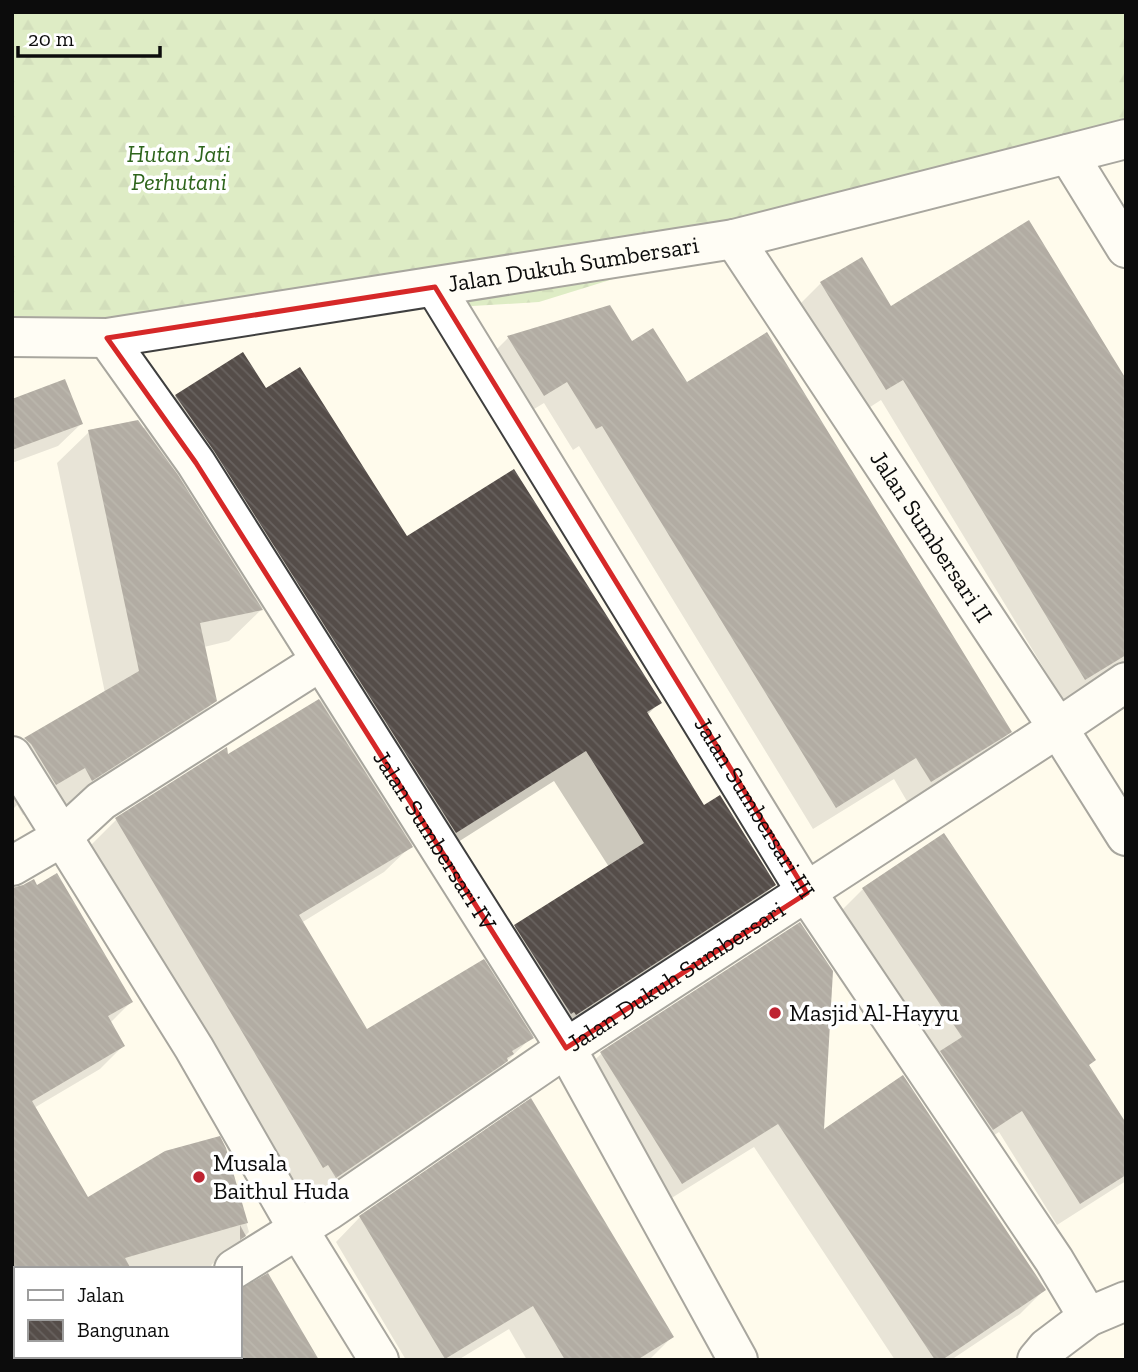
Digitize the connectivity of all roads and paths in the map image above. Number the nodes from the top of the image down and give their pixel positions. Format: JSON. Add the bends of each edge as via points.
{"nodes":[{"id":1,"x":1126,"y":139,"type":"edge"},
{"id":2,"x":1068,"y":154,"type":"junction"},
{"id":3,"x":734,"y":239,"type":"junction"},
{"id":4,"x":1126,"y":248,"type":"edge"},
{"id":5,"x":435,"y":287,"type":"junction"},
{"id":6,"x":12,"y":337,"type":"edge"},
{"id":7,"x":107,"y":338,"type":"junction"},
{"id":8,"x":321,"y":661,"type":"junction"},
{"id":9,"x":1126,"y":682,"type":"edge"},
{"id":10,"x":1058,"y":728,"type":"junction"},
{"id":11,"x":12,"y":756,"type":"edge"},
{"id":12,"x":1126,"y":835,"type":"edge"},
{"id":13,"x":62,"y":837,"type":"junction"},
{"id":14,"x":12,"y":866,"type":"edge"},
{"id":15,"x":807,"y":893,"type":"junction"},
{"id":16,"x":566,"y":1048,"type":"junction"},
{"id":17,"x":298,"y":1229,"type":"junction"},
{"id":18,"x":237,"y":1267,"type":"edge"},
{"id":19,"x":1126,"y":1301,"type":"edge"},
{"id":20,"x":1088,"y":1317,"type":"junction"},
{"id":21,"x":379,"y":1360,"type":"edge"},
{"id":22,"x":738,"y":1360,"type":"edge"},
{"id":23,"x":1037,"y":1360,"type":"edge"}],
"edges":[{"from":1,"to":2,"type":"street","name":"Jalan Dukuh Sumbersari"},
{"from":2,"to":3,"type":"street","name":"Jalan Dukuh Sumbersari"},
{"from":2,"to":4,"type":"street"},
{"from":3,"to":5,"type":"street","name":"Jalan Dukuh Sumbersari"},
{"from":3,"to":10,"type":"street","name":"Jalan Sumbersari II"},
{"from":5,"to":7,"type":"street","name":"Jalan Dukuh Sumbersari"},
{"from":5,"to":15,"type":"street","name":"Jalan Sumbersari III"},
{"from":6,"to":7,"type":"street","name":"Jalan Dukuh Sumbersari"},
{"from":7,"to":8,"type":"street","name":"Jalan Sumbersari IV","via":[[196,463]]},
{"from":8,"to":13,"type":"street","via":[[101,800]]},
{"from":8,"to":16,"type":"street","name":"Jalan Sumbersari IV"},
{"from":9,"to":10,"type":"street","name":"Jalan Dukuh Sumbersari"},
{"from":10,"to":12,"type":"street","name":"Jalan Sumbersari II"},
{"from":10,"to":15,"type":"street","name":"Jalan Dukuh Sumbersari"},
{"from":11,"to":13,"type":"street"},
{"from":13,"to":14,"type":"street"},
{"from":13,"to":17,"type":"street","via":[[194,1048]]},
{"from":15,"to":16,"type":"street","name":"Jalan Dukuh Sumbersari"},
{"from":15,"to":20,"type":"street","name":"Jalan Sumbersari III"},
{"from":16,"to":17,"type":"street","name":"Jalan Dukuh Sumbersari"},
{"from":16,"to":22,"type":"street","name":"Jalan Sumbersari IV"},
{"from":17,"to":18,"type":"street","name":"Jalan Dukuh Sumbersari"},
{"from":17,"to":21,"type":"street"},
{"from":19,"to":20,"type":"street"},
{"from":20,"to":23,"type":"street"}]}
